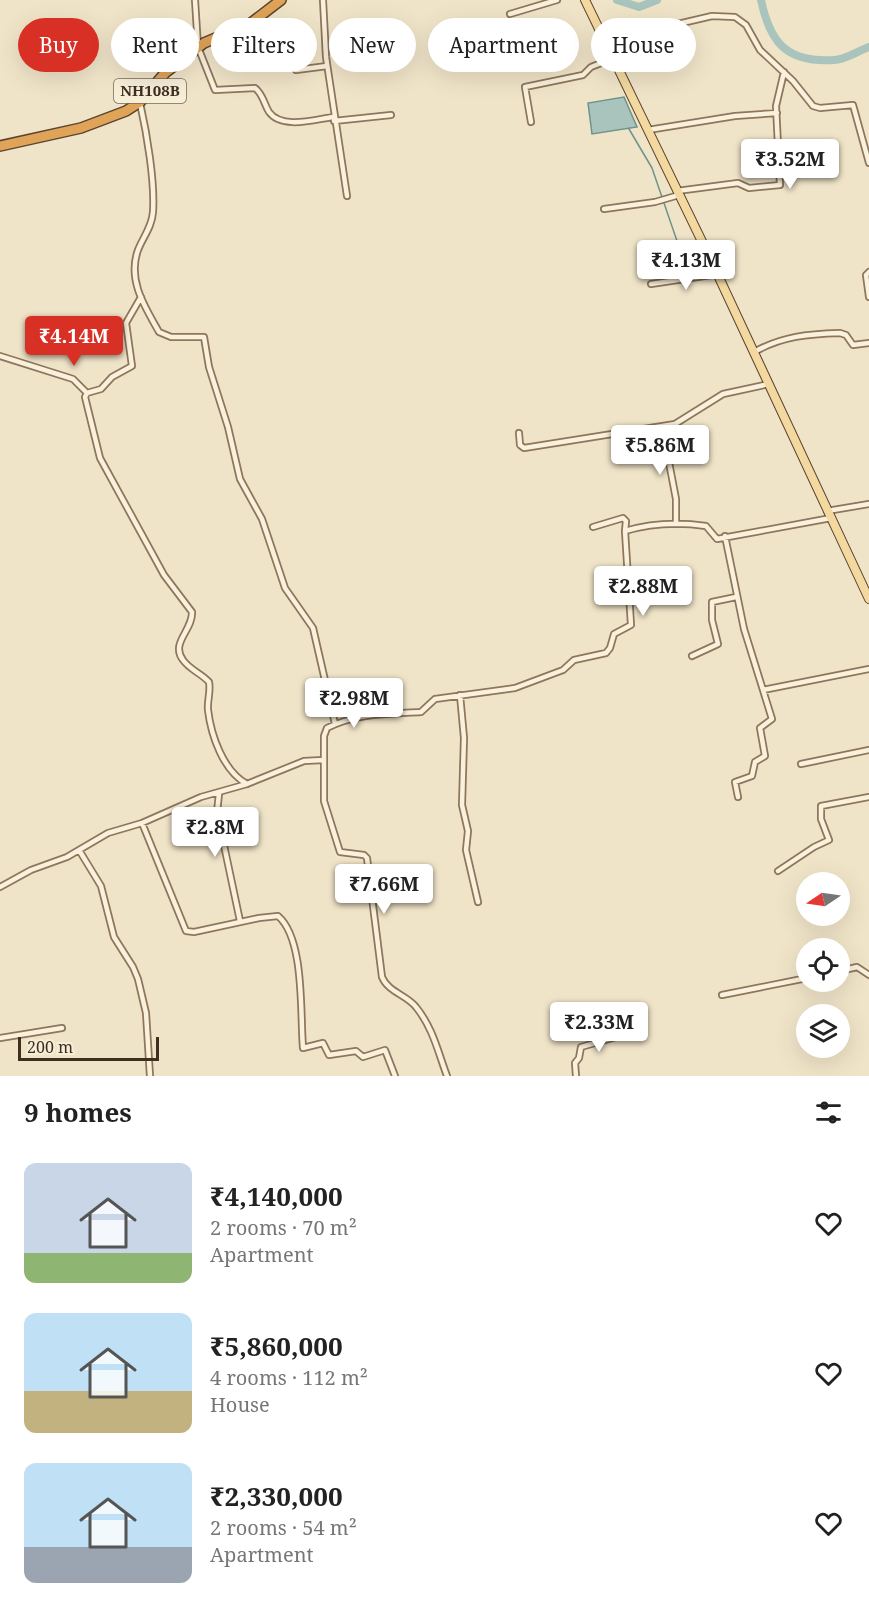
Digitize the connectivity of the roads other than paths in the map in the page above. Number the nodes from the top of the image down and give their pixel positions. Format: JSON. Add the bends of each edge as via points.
{"nodes":[{"id":1,"x":195,"y":0,"type":"edge"},
{"id":2,"x":281,"y":0,"type":"edge"},
{"id":3,"x":323,"y":0,"type":"edge"},
{"id":4,"x":557,"y":0,"type":"edge"},
{"id":5,"x":585,"y":0,"type":"edge"},
{"id":6,"x":510,"y":14,"type":"dead end"},
{"id":7,"x":196,"y":18,"type":"edge"},
{"id":8,"x":593,"y":18,"type":"edge"},
{"id":9,"x":696,"y":20,"type":"edge"},
{"id":10,"x":199,"y":47,"type":"edge"},
{"id":11,"x":199,"y":50,"type":"edge"},
{"id":12,"x":327,"y":66,"type":"junction"},
{"id":13,"x":317,"y":67,"type":"edge"},
{"id":14,"x":591,"y":67,"type":"edge"},
{"id":15,"x":166,"y":72,"type":"edge"},
{"id":16,"x":621,"y":72,"type":"edge"},
{"id":17,"x":784,"y":72,"type":"junction"},
{"id":18,"x":140,"y":102,"type":"junction"},
{"id":19,"x":777,"y":113,"type":"junction"},
{"id":20,"x":391,"y":115,"type":"dead end"},
{"id":21,"x":334,"y":119,"type":"junction"},
{"id":22,"x":531,"y":122,"type":"dead end"},
{"id":23,"x":648,"y":130,"type":"junction"},
{"id":24,"x":0,"y":146,"type":"edge"},
{"id":25,"x":869,"y":163,"type":"edge"},
{"id":26,"x":678,"y":193,"type":"junction"},
{"id":27,"x":347,"y":196,"type":"dead end"},
{"id":28,"x":604,"y":209,"type":"dead end"},
{"id":29,"x":869,"y":272,"type":"edge"},
{"id":30,"x":718,"y":274,"type":"junction"},
{"id":31,"x":651,"y":284,"type":"dead end"},
{"id":32,"x":141,"y":297,"type":"junction"},
{"id":33,"x":869,"y":297,"type":"edge"},
{"id":34,"x":869,"y":343,"type":"edge"},
{"id":35,"x":754,"y":352,"type":"junction"},
{"id":36,"x":0,"y":356,"type":"edge"},
{"id":37,"x":769,"y":384,"type":"junction"},
{"id":38,"x":87,"y":393,"type":"junction"},
{"id":39,"x":662,"y":426,"type":"junction"},
{"id":40,"x":519,"y":433,"type":"dead end"},
{"id":41,"x":869,"y":504,"type":"edge"},
{"id":42,"x":829,"y":514,"type":"junction"},
{"id":43,"x":676,"y":524,"type":"junction"},
{"id":44,"x":593,"y":527,"type":"dead end"},
{"id":45,"x":626,"y":531,"type":"junction"},
{"id":46,"x":725,"y":536,"type":"junction"},
{"id":47,"x":736,"y":597,"type":"junction"},
{"id":48,"x":869,"y":599,"type":"edge"},
{"id":49,"x":692,"y":656,"type":"dead end"},
{"id":50,"x":869,"y":669,"type":"edge"},
{"id":51,"x":762,"y":690,"type":"junction"},
{"id":52,"x":460,"y":695,"type":"junction"},
{"id":53,"x":334,"y":724,"type":"junction"},
{"id":54,"x":869,"y":750,"type":"edge"},
{"id":55,"x":323,"y":760,"type":"junction"},
{"id":56,"x":801,"y":764,"type":"dead end"},
{"id":57,"x":247,"y":784,"type":"junction"},
{"id":58,"x":219,"y":794,"type":"junction"},
{"id":59,"x":738,"y":797,"type":"dead end"},
{"id":60,"x":869,"y":797,"type":"edge"},
{"id":61,"x":142,"y":823,"type":"junction"},
{"id":62,"x":80,"y":850,"type":"junction"},
{"id":63,"x":778,"y":871,"type":"dead end"},
{"id":64,"x":0,"y":887,"type":"edge"},
{"id":65,"x":478,"y":902,"type":"dead end"},
{"id":66,"x":240,"y":921,"type":"junction"},
{"id":67,"x":850,"y":969,"type":"edge"},
{"id":68,"x":869,"y":975,"type":"edge"},
{"id":69,"x":796,"y":980,"type":"edge"},
{"id":70,"x":722,"y":996,"type":"dead end"},
{"id":71,"x":62,"y":1028,"type":"dead end"},
{"id":72,"x":623,"y":1035,"type":"dead end"},
{"id":73,"x":0,"y":1038,"type":"edge"},
{"id":74,"x":444,"y":1075,"type":"edge"},
{"id":75,"x":150,"y":1076,"type":"edge"},
{"id":76,"x":395,"y":1076,"type":"edge"},
{"id":77,"x":576,"y":1076,"type":"edge"}],
"edges":[{"from":1,"to":7,"type":"street"},
{"from":2,"to":10,"type":"highway","number":"NH108B","via":[[251,24]]},
{"from":3,"to":12,"type":"street"},
{"from":4,"to":6,"type":"street"},
{"from":5,"to":8,"type":"main road"},
{"from":9,"to":17,"type":"street","via":[[735,17],[746,25],[760,51]]},
{"from":11,"to":21,"type":"street","via":[[215,90],[255,88],[270,113],[287,122]]},
{"from":12,"to":13,"type":"street"},
{"from":12,"to":21,"type":"street"},
{"from":14,"to":22,"type":"street","via":[[586,74],[525,87]]},
{"from":15,"to":18,"type":"highway","number":"NH108B"},
{"from":16,"to":23,"type":"main road"},
{"from":17,"to":19,"type":"street","via":[[776,99]]},
{"from":17,"to":25,"type":"street","via":[[816,107],[853,105]]},
{"from":18,"to":24,"type":"highway","number":"NH108B","via":[[94,124]]},
{"from":18,"to":32,"type":"street","via":[[153,182],[150,228],[135,261],[134,275]]},
{"from":19,"to":23,"type":"street"},
{"from":19,"to":26,"type":"street","via":[[780,185],[749,188],[738,183]]},
{"from":20,"to":21,"type":"street"},
{"from":21,"to":27,"type":"street"},
{"from":23,"to":26,"type":"main road"},
{"from":26,"to":28,"type":"street","via":[[655,202]]},
{"from":26,"to":30,"type":"main road"},
{"from":29,"to":33,"type":"street"},
{"from":30,"to":31,"type":"street"},
{"from":30,"to":35,"type":"main road"},
{"from":32,"to":38,"type":"street","via":[[126,323],[132,366],[99,390]]},
{"from":32,"to":53,"type":"street","via":[[163,334],[204,337],[240,479],[262,519],[285,588],[313,628]]},
{"from":34,"to":35,"type":"street","via":[[853,345],[843,333],[796,335]]},
{"from":35,"to":37,"type":"main road"},
{"from":36,"to":38,"type":"street","via":[[73,379]]},
{"from":37,"to":39,"type":"street","via":[[723,394],[690,417]]},
{"from":37,"to":42,"type":"main road"},
{"from":38,"to":57,"type":"street","via":[[100,458],[164,575],[192,612],[179,652],[186,664],[208,682],[208,707],[218,746],[232,772]]},
{"from":39,"to":40,"type":"street","via":[[525,448],[520,445]]},
{"from":39,"to":43,"type":"street","via":[[676,499]]},
{"from":41,"to":42,"type":"street"},
{"from":42,"to":46,"type":"street"},
{"from":42,"to":48,"type":"main road"},
{"from":43,"to":45,"type":"street"},
{"from":43,"to":46,"type":"street","via":[[706,526],[713,538]]},
{"from":44,"to":45,"type":"street","via":[[623,518]]},
{"from":45,"to":52,"type":"street","via":[[632,625],[614,634],[608,651],[574,660],[564,670],[527,685]]},
{"from":46,"to":47,"type":"street"},
{"from":47,"to":49,"type":"street","via":[[712,602],[718,644]]},
{"from":47,"to":51,"type":"street"},
{"from":50,"to":51,"type":"street"},
{"from":51,"to":59,"type":"street","via":[[772,719],[760,728],[765,756],[755,762],[752,776],[736,780]]},
{"from":52,"to":53,"type":"street","via":[[433,700],[421,712],[361,716]]},
{"from":52,"to":65,"type":"street","via":[[464,738],[462,805],[468,831],[466,850]]},
{"from":53,"to":55,"type":"street","via":[[324,736]]},
{"from":54,"to":56,"type":"street"},
{"from":55,"to":57,"type":"street","via":[[304,761]]},
{"from":55,"to":74,"type":"street","via":[[324,801],[339,850],[345,855],[367,858],[382,977],[388,987],[417,1008],[436,1042]]},
{"from":57,"to":58,"type":"street"},
{"from":58,"to":61,"type":"street","via":[[201,797]]},
{"from":58,"to":66,"type":"street","via":[[217,812]]},
{"from":60,"to":63,"type":"street","via":[[821,806],[829,840]]},
{"from":61,"to":62,"type":"street","via":[[108,833]]},
{"from":61,"to":66,"type":"street","via":[[186,931]]},
{"from":62,"to":64,"type":"street"},
{"from":62,"to":75,"type":"street","via":[[101,886],[114,937],[138,980],[146,1013]]},
{"from":66,"to":76,"type":"street","via":[[273,915],[288,928],[298,970],[303,1048],[323,1043],[329,1055],[356,1051],[363,1057],[385,1050]]},
{"from":67,"to":68,"type":"street","via":[[857,967]]},
{"from":69,"to":70,"type":"street"},
{"from":71,"to":73,"type":"street"},
{"from":72,"to":77,"type":"street","via":[[581,1047],[575,1063]]}]}
